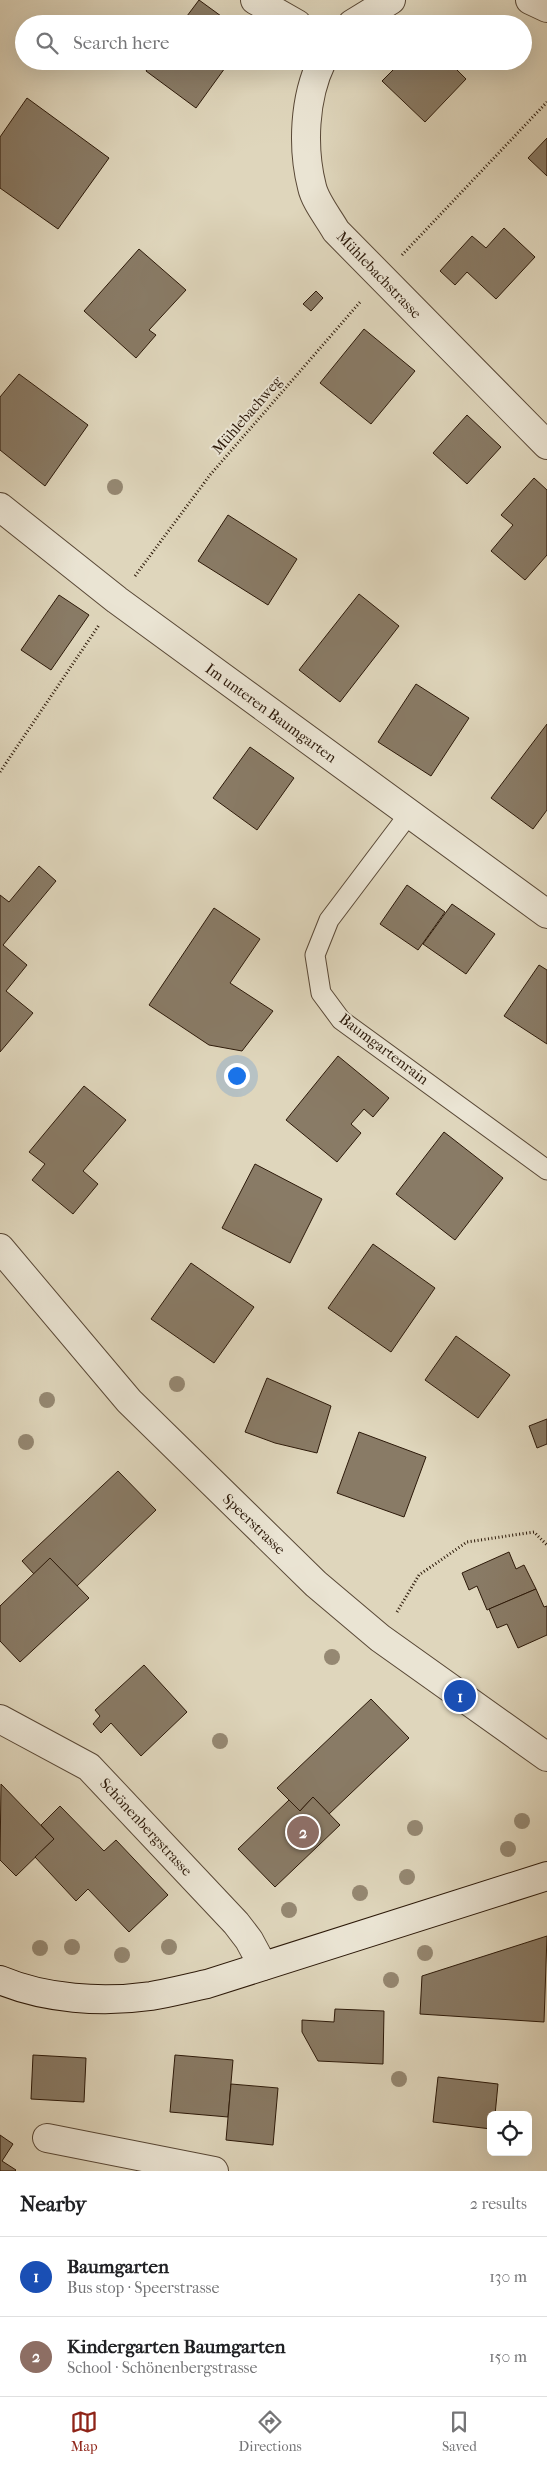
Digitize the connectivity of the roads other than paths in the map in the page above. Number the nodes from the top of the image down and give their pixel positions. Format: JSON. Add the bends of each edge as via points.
{"nodes":[{"id":1,"x":255,"y":0,"type":"edge"},
{"id":2,"x":391,"y":0,"type":"edge"},
{"id":3,"x":530,"y":0,"type":"edge"},
{"id":4,"x":547,"y":8,"type":"edge"},
{"id":5,"x":281,"y":15,"type":"edge"},
{"id":6,"x":367,"y":15,"type":"edge"},
{"id":7,"x":319,"y":70,"type":"edge"},
{"id":8,"x":547,"y":445,"type":"edge"},
{"id":9,"x":0,"y":507,"type":"edge"},
{"id":10,"x":410,"y":814,"type":"junction"},
{"id":11,"x":547,"y":914,"type":"edge"},
{"id":12,"x":547,"y":1170,"type":"edge"},
{"id":13,"x":0,"y":1248,"type":"edge"},
{"id":14,"x":0,"y":1719,"type":"edge"},
{"id":15,"x":547,"y":1757,"type":"edge"},
{"id":16,"x":547,"y":1876,"type":"edge"},
{"id":17,"x":263,"y":1966,"type":"junction"},
{"id":18,"x":0,"y":1980,"type":"edge"},
{"id":19,"x":48,"y":2138,"type":"dead end"},
{"id":20,"x":214,"y":2171,"type":"edge"}],
"edges":[{"from":1,"to":5,"type":"street"},
{"from":2,"to":6,"type":"street"},
{"from":3,"to":4,"type":"street"},
{"from":7,"to":8,"type":"street","name":"Mühlebachstrasse","via":[[308,108],[306,145],[312,188],[336,231]]},
{"from":9,"to":10,"type":"street","name":"Im unteren Baumgarten","via":[[117,600]]},
{"from":10,"to":11,"type":"street","name":"Im unteren Baumgarten"},
{"from":10,"to":12,"type":"lane","name":"Baumgartenrain","via":[[329,920],[315,956],[321,994],[341,1020]]},
{"from":13,"to":15,"type":"street","name":"Speerstrasse","via":[[129,1401],[316,1584],[380,1638]]},
{"from":14,"to":17,"type":"street","name":"Schönenbergstrasse","via":[[89,1766],[236,1923],[250,1940]]},
{"from":16,"to":17,"type":"street"},
{"from":17,"to":18,"type":"street","via":[[207,1984],[150,1996],[117,1998],[82,1998],[43,1992]]},
{"from":19,"to":20,"type":"street"}]}
